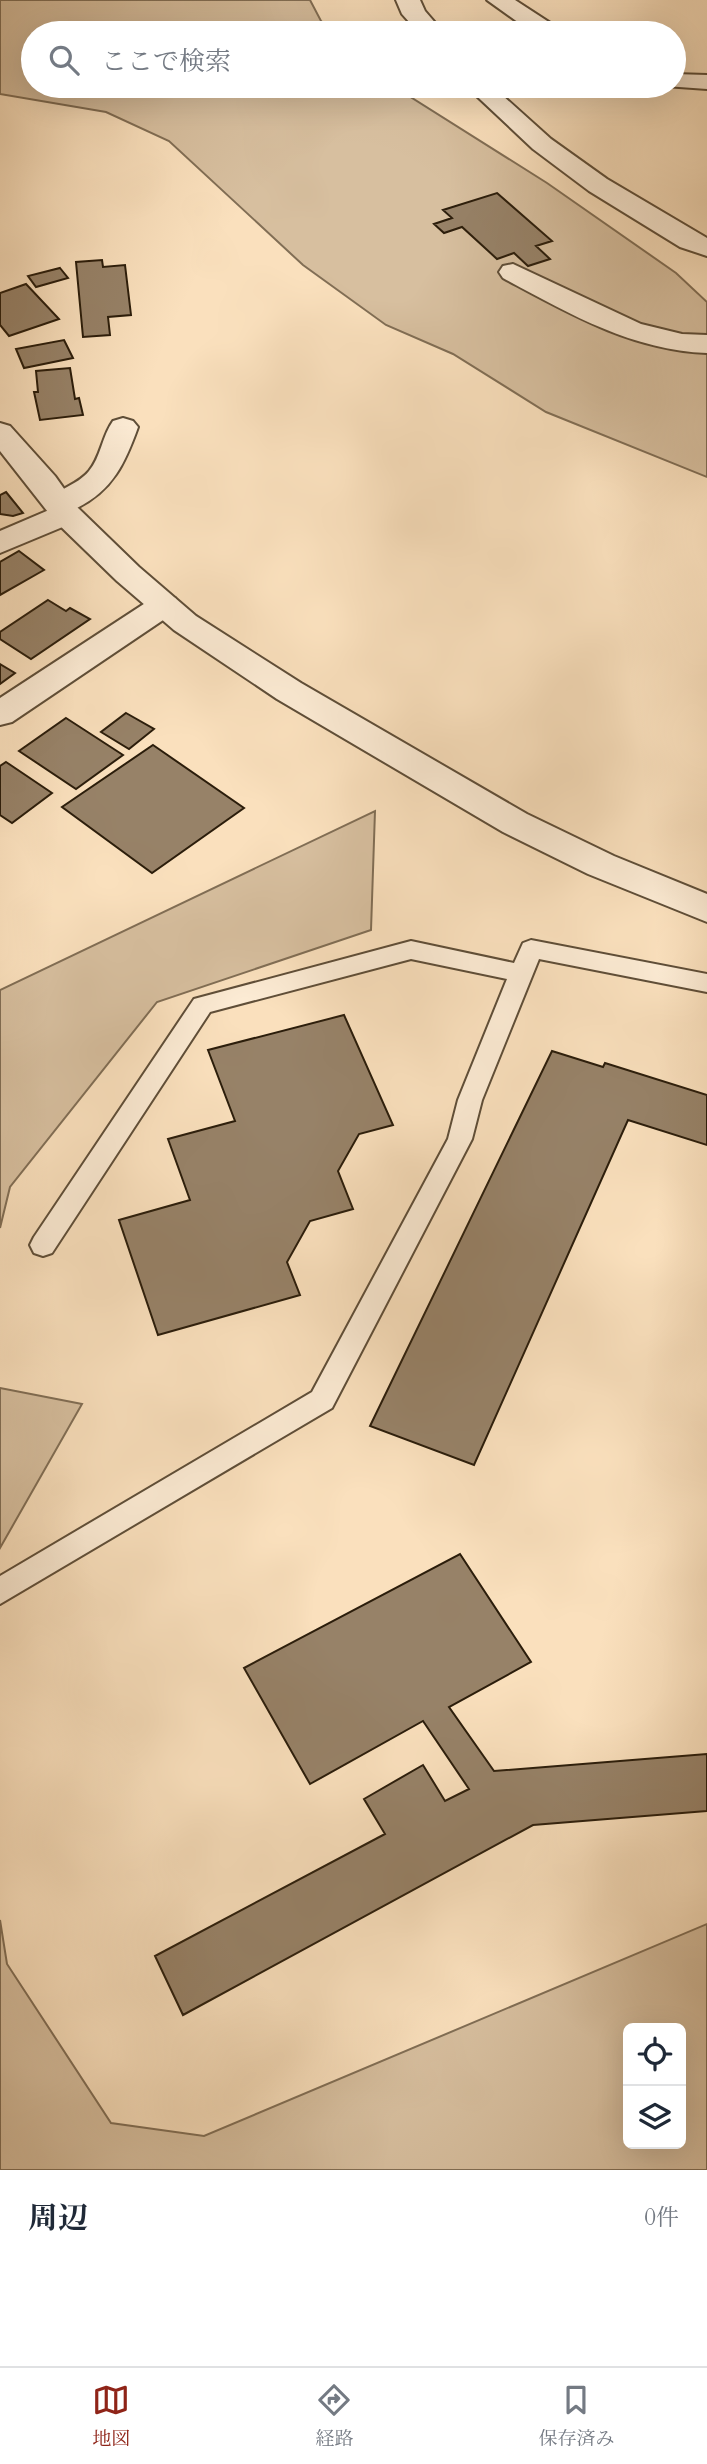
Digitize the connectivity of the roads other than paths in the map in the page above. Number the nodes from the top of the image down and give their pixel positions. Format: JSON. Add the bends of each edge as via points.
{"nodes":[{"id":1,"x":408,"y":0,"type":"edge"},
{"id":2,"x":499,"y":0,"type":"edge"},
{"id":3,"x":421,"y":21,"type":"edge"},
{"id":4,"x":531,"y":21,"type":"edge"},
{"id":5,"x":686,"y":81,"type":"edge"},
{"id":6,"x":707,"y":82,"type":"edge"},
{"id":7,"x":491,"y":98,"type":"edge"},
{"id":8,"x":707,"y":248,"type":"edge"},
{"id":9,"x":513,"y":272,"type":"dead end"},
{"id":10,"x":707,"y":344,"type":"edge"},
{"id":11,"x":123,"y":428,"type":"dead end"},
{"id":12,"x":0,"y":432,"type":"edge"},
{"id":13,"x":63,"y":509,"type":"junction"},
{"id":14,"x":0,"y":543,"type":"edge"},
{"id":15,"x":164,"y":605,"type":"junction"},
{"id":16,"x":0,"y":714,"type":"edge"},
{"id":17,"x":707,"y":909,"type":"edge"},
{"id":18,"x":521,"y":973,"type":"junction"},
{"id":19,"x":707,"y":983,"type":"edge"},
{"id":20,"x":43,"y":1245,"type":"dead end"},
{"id":21,"x":0,"y":1591,"type":"edge"}],
"edges":[{"from":1,"to":3,"type":"street"},
{"from":2,"to":4,"type":"street"},
{"from":5,"to":6,"type":"street"},
{"from":7,"to":8,"type":"street","via":[[542,144],[598,185]]},
{"from":9,"to":10,"type":"street","via":[[611,323],[664,339]]},
{"from":11,"to":13,"type":"street","via":[[108,470]]},
{"from":12,"to":13,"type":"street"},
{"from":13,"to":14,"type":"street"},
{"from":13,"to":15,"type":"street"},
{"from":15,"to":16,"type":"street"},
{"from":15,"to":17,"type":"street","via":[[289,691],[515,823]]},
{"from":18,"to":19,"type":"lane","via":[[531,950]]},
{"from":18,"to":20,"type":"lane","via":[[411,950],[202,1004]]},
{"from":18,"to":21,"type":"lane","via":[[470,1100],[460,1139],[322,1400]]}]}
